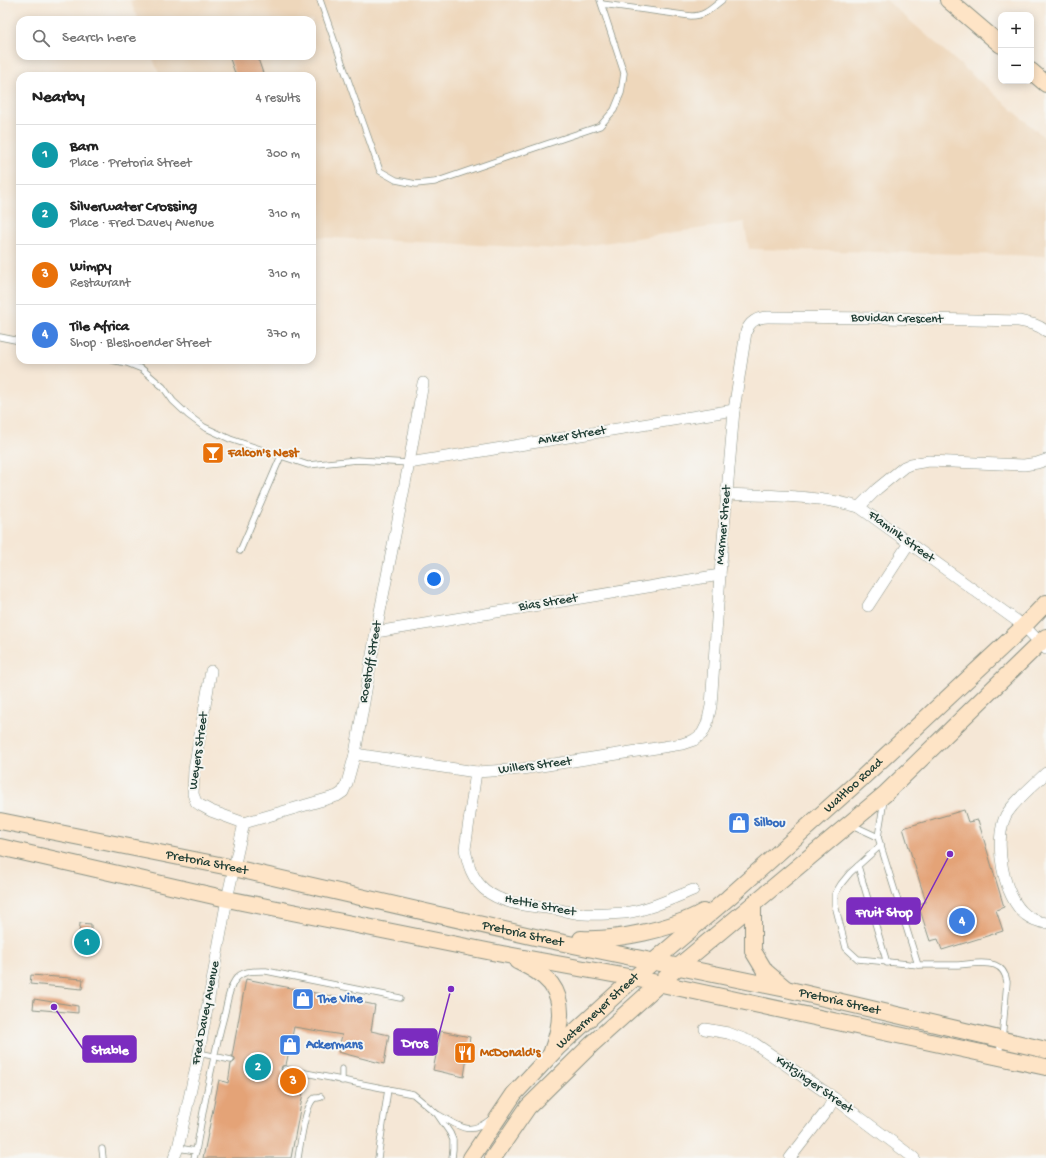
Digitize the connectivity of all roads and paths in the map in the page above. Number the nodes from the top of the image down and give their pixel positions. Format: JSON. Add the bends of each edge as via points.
{"nodes":[{"id":1,"x":320,"y":0,"type":"edge"},
{"id":2,"x":722,"y":0,"type":"edge"},
{"id":3,"x":948,"y":0,"type":"edge"},
{"id":4,"x":601,"y":2,"type":"edge"},
{"id":5,"x":998,"y":42,"type":"edge"},
{"id":6,"x":1034,"y":74,"type":"edge"},
{"id":7,"x":1046,"y":84,"type":"edge"},
{"id":8,"x":748,"y":326,"type":"joint"},
{"id":9,"x":1046,"y":331,"type":"edge"},
{"id":10,"x":0,"y":337,"type":"edge"},
{"id":11,"x":16,"y":340,"type":"edge"},
{"id":12,"x":130,"y":364,"type":"edge"},
{"id":13,"x":423,"y":382,"type":"dead end"},
{"id":14,"x":734,"y":410,"type":"junction"},
{"id":15,"x":281,"y":456,"type":"junction"},
{"id":16,"x":1046,"y":460,"type":"edge"},
{"id":17,"x":409,"y":463,"type":"junction"},
{"id":18,"x":727,"y":494,"type":"junction"},
{"id":19,"x":859,"y":507,"type":"junction"},
{"id":20,"x":909,"y":543,"type":"junction"},
{"id":21,"x":240,"y":551,"type":"dead end"},
{"id":22,"x":720,"y":575,"type":"junction"},
{"id":23,"x":1046,"y":603,"type":"edge"},
{"id":24,"x":868,"y":606,"type":"dead end"},
{"id":25,"x":1024,"y":626,"type":"junction"},
{"id":26,"x":376,"y":632,"type":"junction"},
{"id":27,"x":1044,"y":643,"type":"edge"},
{"id":28,"x":211,"y":671,"type":"dead end"},
{"id":29,"x":707,"y":724,"type":"joint"},
{"id":30,"x":355,"y":754,"type":"junction"},
{"id":31,"x":476,"y":772,"type":"junction"},
{"id":32,"x":1046,"y":773,"type":"edge"},
{"id":33,"x":885,"y":794,"type":"junction"},
{"id":34,"x":0,"y":821,"type":"edge"},
{"id":35,"x":244,"y":823,"type":"junction"},
{"id":36,"x":850,"y":824,"type":"junction"},
{"id":37,"x":878,"y":837,"type":"junction"},
{"id":38,"x":881,"y":845,"type":"junction"},
{"id":39,"x":0,"y":847,"type":"edge"},
{"id":40,"x":858,"y":866,"type":"junction"},
{"id":41,"x":234,"y":868,"type":"junction"},
{"id":42,"x":693,"y":890,"type":"dead end"},
{"id":43,"x":728,"y":898,"type":"junction"},
{"id":44,"x":227,"y":899,"type":"junction"},
{"id":45,"x":753,"y":904,"type":"junction"},
{"id":46,"x":1046,"y":923,"type":"edge"},
{"id":47,"x":535,"y":937,"type":"junction"},
{"id":48,"x":502,"y":954,"type":"junction"},
{"id":49,"x":654,"y":961,"type":"junction"},
{"id":50,"x":887,"y":963,"type":"junction"},
{"id":51,"x":918,"y":965,"type":"junction"},
{"id":52,"x":679,"y":966,"type":"junction"},
{"id":53,"x":634,"y":978,"type":"junction"},
{"id":54,"x":660,"y":983,"type":"junction"},
{"id":55,"x":786,"y":989,"type":"junction"},
{"id":56,"x":400,"y":998,"type":"dead end"},
{"id":57,"x":705,"y":1029,"type":"dead end"},
{"id":58,"x":1002,"y":1040,"type":"junction"},
{"id":59,"x":1046,"y":1050,"type":"edge"},
{"id":60,"x":199,"y":1053,"type":"junction"},
{"id":61,"x":213,"y":1056,"type":"junction"},
{"id":62,"x":550,"y":1056,"type":"junction"},
{"id":63,"x":998,"y":1056,"type":"junction"},
{"id":64,"x":231,"y":1060,"type":"dead end"},
{"id":65,"x":1046,"y":1067,"type":"edge"},
{"id":66,"x":285,"y":1069,"type":"dead end"},
{"id":67,"x":342,"y":1069,"type":"dead end"},
{"id":68,"x":342,"y":1081,"type":"junction"},
{"id":69,"x":388,"y":1089,"type":"junction"},
{"id":70,"x":321,"y":1097,"type":"dead end"},
{"id":71,"x":834,"y":1098,"type":"junction"},
{"id":72,"x":505,"y":1107,"type":"junction"},
{"id":73,"x":437,"y":1114,"type":"junction"},
{"id":74,"x":102,"y":1149,"type":"dead end"},
{"id":75,"x":196,"y":1151,"type":"junction"},
{"id":76,"x":176,"y":1153,"type":"edge"},
{"id":77,"x":103,"y":1158,"type":"edge"},
{"id":78,"x":194,"y":1158,"type":"edge"},
{"id":79,"x":298,"y":1158,"type":"edge"},
{"id":80,"x":378,"y":1158,"type":"edge"},
{"id":81,"x":452,"y":1158,"type":"edge"},
{"id":82,"x":471,"y":1158,"type":"edge"},
{"id":83,"x":493,"y":1158,"type":"edge"},
{"id":84,"x":790,"y":1158,"type":"edge"},
{"id":85,"x":914,"y":1158,"type":"edge"}],
"edges":[{"from":1,"to":4,"type":"lane","via":[[380,171],[396,180],[416,184],[435,182],[600,126],[614,110],[622,93],[624,73]]},
{"from":2,"to":4,"type":"lane","via":[[699,16]]},
{"from":3,"to":5,"type":"main road"},
{"from":6,"to":7,"type":"main road"},
{"from":8,"to":9,"type":"street","name":"Bovidan Crescent","via":[[763,317],[883,318],[1019,321],[1040,326]]},
{"from":8,"to":14,"type":"street","name":"Marmer Street"},
{"from":10,"to":11,"type":"lane"},
{"from":12,"to":15,"type":"lane","via":[[142,369],[163,387],[180,408],[204,427],[230,439]]},
{"from":13,"to":17,"type":"street","name":"Roestoff Street"},
{"from":14,"to":17,"type":"street","name":"Anker Street"},
{"from":14,"to":18,"type":"street","name":"Marmer Street"},
{"from":15,"to":17,"type":"lane","via":[[308,464],[357,460]]},
{"from":15,"to":21,"type":"lane"},
{"from":16,"to":19,"type":"street","via":[[1024,464],[929,461],[911,464],[877,489]]},
{"from":17,"to":26,"type":"street","name":"Roestoff Street"},
{"from":18,"to":19,"type":"street","name":"Flamink Street","via":[[814,498]]},
{"from":18,"to":22,"type":"street","name":"Marmer Street"},
{"from":19,"to":20,"type":"street","name":"Flamink Street"},
{"from":20,"to":24,"type":"street"},
{"from":20,"to":25,"type":"street","name":"Flamink Street"},
{"from":22,"to":26,"type":"street","name":"Bias Street"},
{"from":22,"to":29,"type":"street","name":"Marmer Street","via":[[711,706]]},
{"from":23,"to":25,"type":"main road","name":"Waltloo Road"},
{"from":25,"to":27,"type":"street","name":"Flamink Street"},
{"from":25,"to":43,"type":"main road","name":"Waltloo Road","via":[[862,778]]},
{"from":26,"to":30,"type":"street","name":"Roestoff Street"},
{"from":27,"to":33,"type":"main road","name":"Waltloo Road"},
{"from":28,"to":35,"type":"street","name":"Weyers Street","via":[[194,769],[193,794],[200,805]]},
{"from":29,"to":31,"type":"street","name":"Willers Street","via":[[702,734],[682,744],[522,768]]},
{"from":30,"to":31,"type":"street","name":"Willers Street"},
{"from":30,"to":35,"type":"street","name":"Roestoff Street","via":[[347,783],[343,792],[337,796]]},
{"from":31,"to":42,"type":"street","name":"Hettie Street","via":[[465,849],[467,860],[475,880],[485,890],[501,899],[583,914],[624,913],[654,906]]},
{"from":32,"to":46,"type":"street","via":[[1010,810],[1003,824],[1000,842],[1002,865],[1017,906],[1026,916]]},
{"from":33,"to":36,"type":"main road","name":"Waltloo Road"},
{"from":33,"to":37,"type":"lane"},
{"from":34,"to":41,"type":"main road","name":"Pretoria Street"},
{"from":35,"to":41,"type":"street"},
{"from":36,"to":37,"type":"lane"},
{"from":36,"to":45,"type":"main road","name":"Waltloo Road"},
{"from":37,"to":38,"type":"lane"},
{"from":38,"to":40,"type":"lane"},
{"from":38,"to":51,"type":"lane"},
{"from":39,"to":44,"type":"main road","name":"Pretoria Street"},
{"from":40,"to":50,"type":"lane"},
{"from":40,"to":50,"type":"lane","via":[[835,894],[835,905],[846,948],[858,959]]},
{"from":41,"to":44,"type":"street","name":"Fred Davey Avenue"},
{"from":41,"to":47,"type":"main road","name":"Pretoria Street"},
{"from":43,"to":47,"type":"main road","via":[[680,922],[630,935],[583,940]]},
{"from":43,"to":49,"type":"main road","name":"Waltloo Road"},
{"from":44,"to":48,"type":"main road","name":"Pretoria Street"},
{"from":44,"to":60,"type":"street","name":"Fred Davey Avenue"},
{"from":45,"to":52,"type":"main road","name":"Waltloo Road"},
{"from":45,"to":55,"type":"main road","via":[[753,950],[765,971]]},
{"from":47,"to":49,"type":"main road","name":"Pretoria Street"},
{"from":48,"to":53,"type":"main road","name":"Pretoria Street"},
{"from":48,"to":62,"type":"main road","via":[[532,968],[551,984],[559,1002],[560,1020]]},
{"from":49,"to":52,"type":"main road","name":"Pretoria Street"},
{"from":49,"to":53,"type":"main road","name":"Watermeyer Street"},
{"from":50,"to":51,"type":"lane"},
{"from":51,"to":58,"type":"lane","via":[[981,963],[995,965],[1002,970],[1007,982]]},
{"from":52,"to":54,"type":"main road","name":"Watermeyer Street"},
{"from":52,"to":55,"type":"main road","name":"Pretoria Street"},
{"from":53,"to":54,"type":"main road","name":"Pretoria Street"},
{"from":53,"to":62,"type":"main road","name":"Watermeyer Street"},
{"from":54,"to":63,"type":"main road","name":"Pretoria Street"},
{"from":54,"to":83,"type":"main road","name":"Watermeyer Street","via":[[592,1044],[528,1107]]},
{"from":55,"to":58,"type":"main road","name":"Pretoria Street"},
{"from":56,"to":61,"type":"lane","via":[[266,971],[243,973],[235,980],[230,991]]},
{"from":57,"to":71,"type":"street","name":"Kritzinger Street","via":[[728,1033],[754,1043]]},
{"from":58,"to":59,"type":"main road","name":"Pretoria Street"},
{"from":58,"to":63,"type":"lane"},
{"from":60,"to":61,"type":"lane"},
{"from":60,"to":76,"type":"street","name":"Fred Davey Avenue"},
{"from":61,"to":64,"type":"lane"},
{"from":61,"to":75,"type":"lane"},
{"from":62,"to":72,"type":"main road","name":"Watermeyer Street"},
{"from":63,"to":65,"type":"main road","name":"Pretoria Street"},
{"from":66,"to":68,"type":"lane"},
{"from":67,"to":68,"type":"lane"},
{"from":68,"to":69,"type":"lane"},
{"from":69,"to":73,"type":"lane","via":[[413,1094]]},
{"from":69,"to":80,"type":"lane"},
{"from":70,"to":79,"type":"lane","via":[[311,1102],[305,1118]]},
{"from":71,"to":84,"type":"street"},
{"from":71,"to":85,"type":"street","name":"Kritzinger Street"},
{"from":72,"to":73,"type":"lane","via":[[478,1127],[458,1126]]},
{"from":72,"to":82,"type":"main road","name":"Watermeyer Street"},
{"from":73,"to":81,"type":"lane","via":[[450,1132]]},
{"from":74,"to":77,"type":"lane"},
{"from":75,"to":76,"type":"lane"},
{"from":75,"to":78,"type":"lane"}]}
